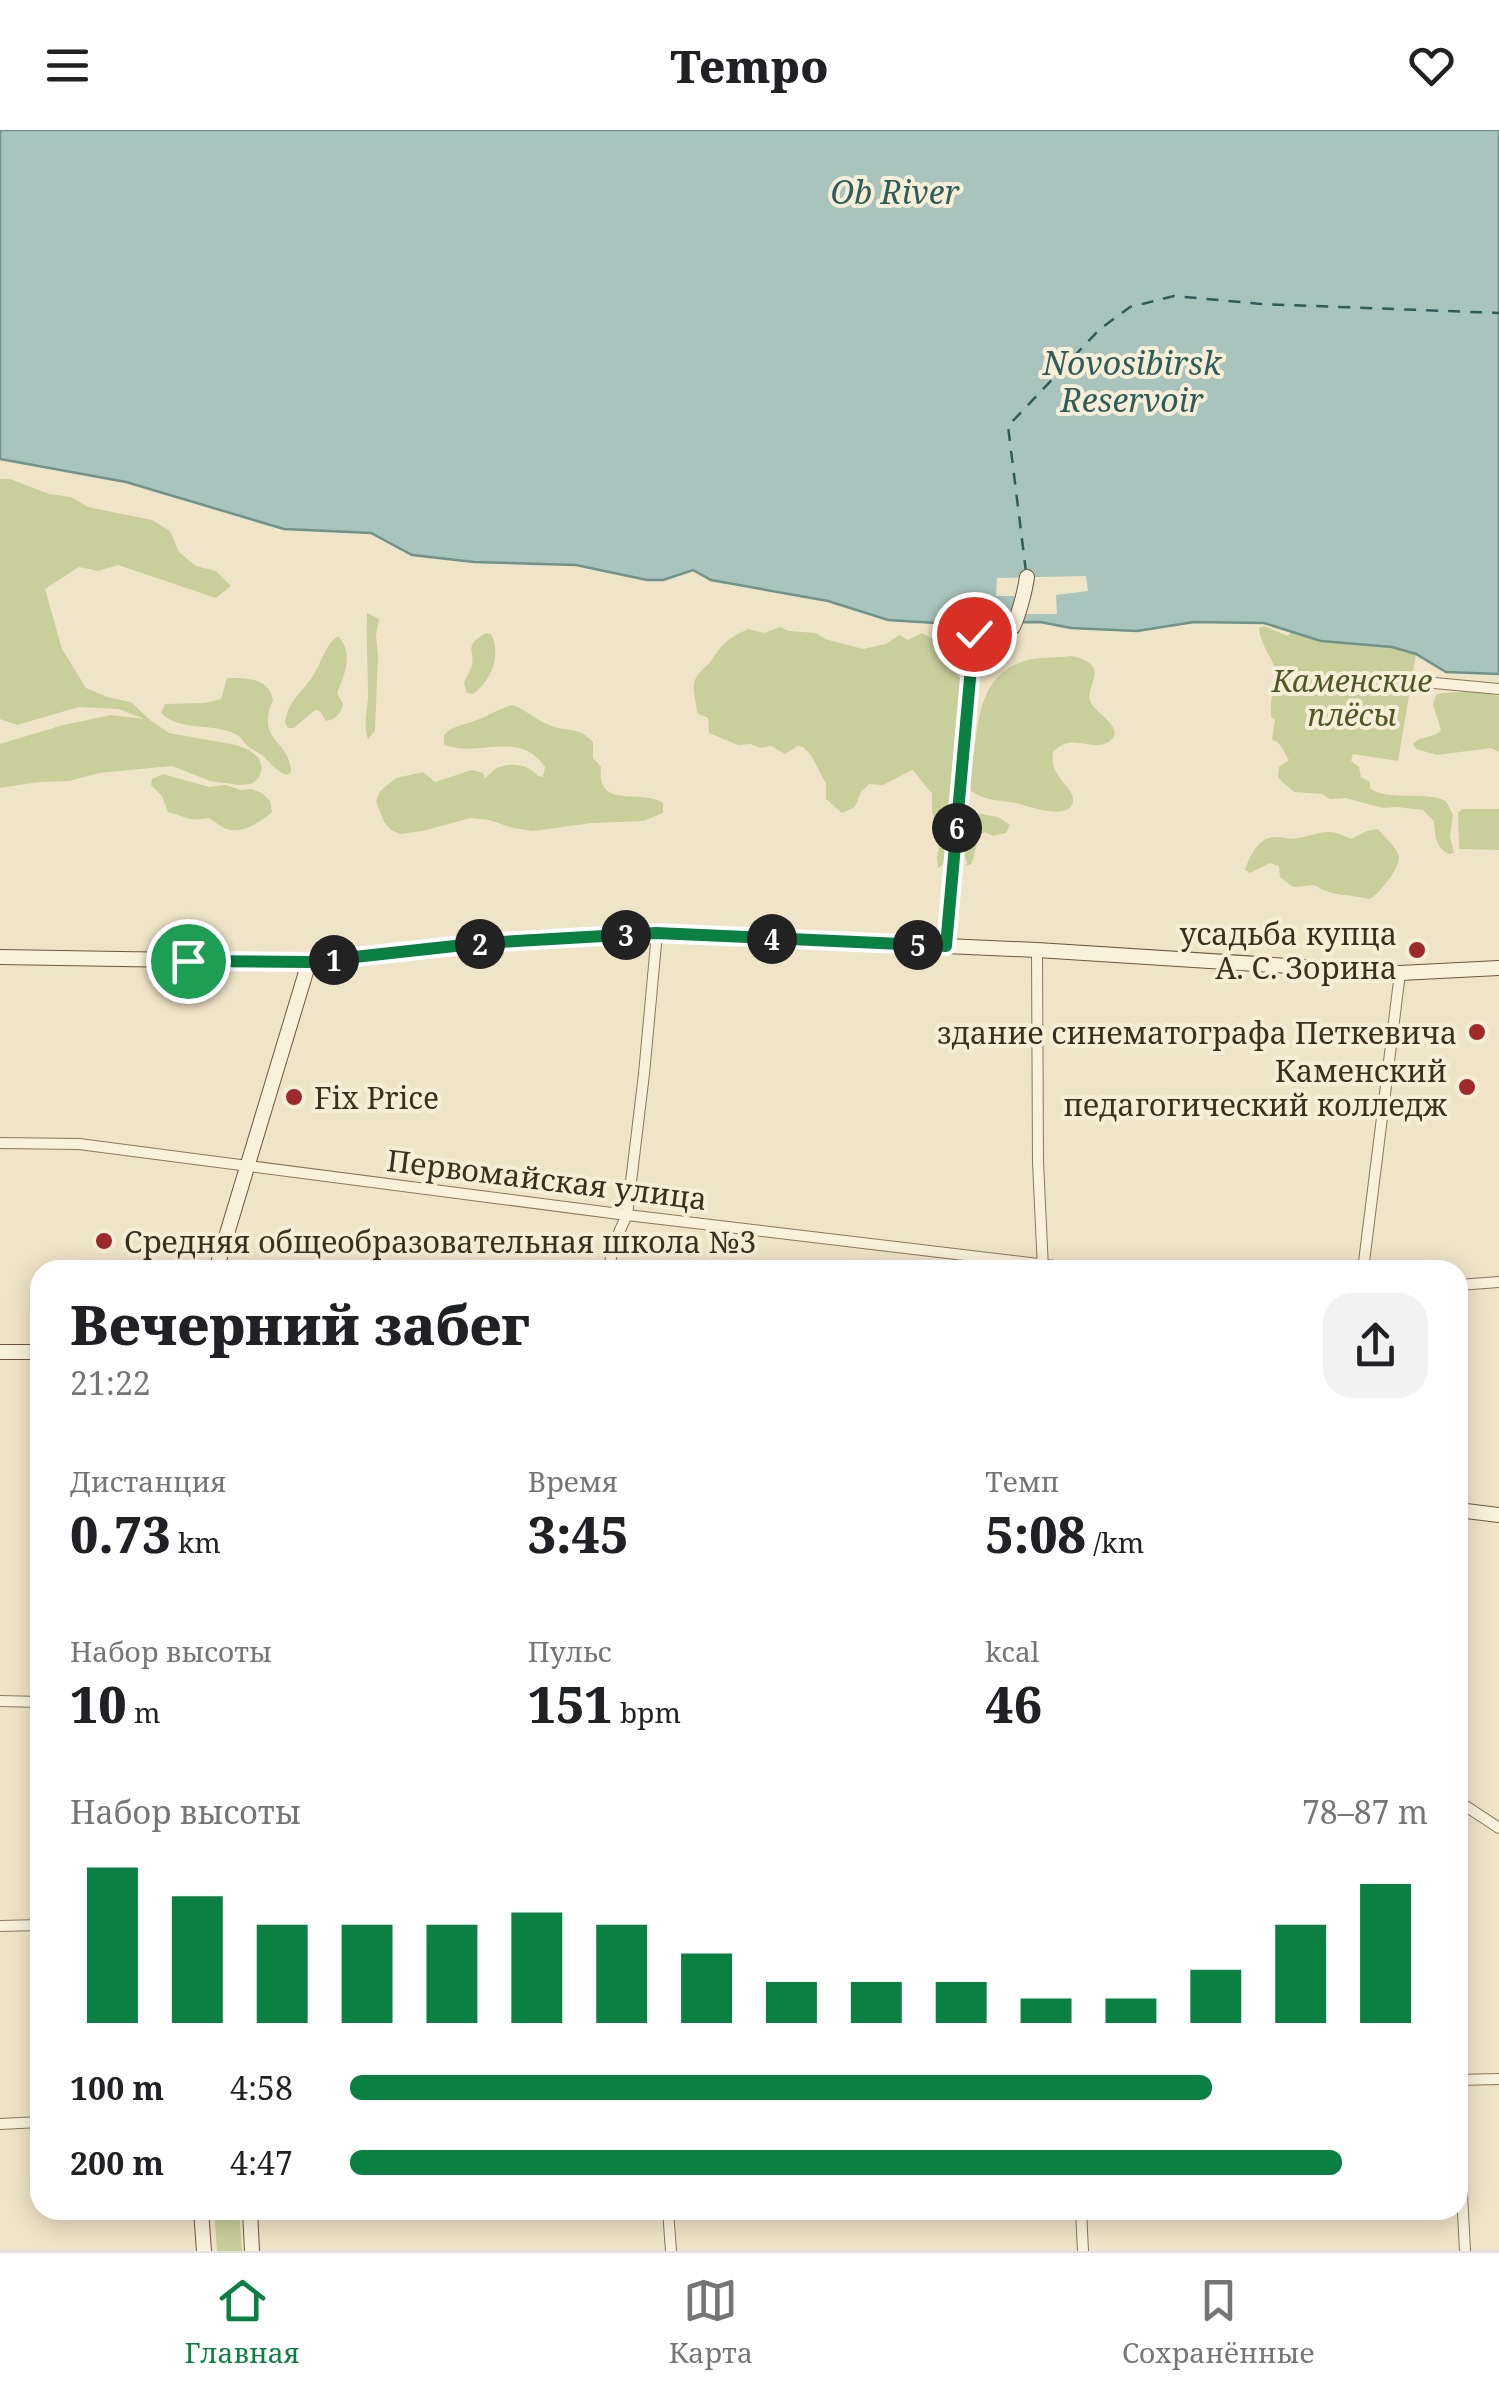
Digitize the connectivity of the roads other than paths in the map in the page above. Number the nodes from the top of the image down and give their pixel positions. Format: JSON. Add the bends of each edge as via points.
{"nodes":[{"id":1,"x":1026,"y":577,"type":"dead end"},
{"id":2,"x":1414,"y":681,"type":"dead end"},
{"id":3,"x":1499,"y":689,"type":"edge"},
{"id":4,"x":656,"y":933,"type":"junction"},
{"id":5,"x":946,"y":946,"type":"junction"},
{"id":6,"x":1038,"y":950,"type":"junction"},
{"id":7,"x":0,"y":957,"type":"edge"},
{"id":8,"x":309,"y":962,"type":"junction"},
{"id":9,"x":1499,"y":968,"type":"edge"},
{"id":10,"x":1400,"y":973,"type":"junction"},
{"id":11,"x":0,"y":1143,"type":"edge"},
{"id":12,"x":247,"y":1166,"type":"junction"},
{"id":13,"x":627,"y":1216,"type":"junction"},
{"id":14,"x":219,"y":1260,"type":"edge"},
{"id":15,"x":611,"y":1260,"type":"edge"},
{"id":16,"x":986,"y":1260,"type":"edge"},
{"id":17,"x":1043,"y":1260,"type":"edge"},
{"id":18,"x":1364,"y":1260,"type":"edge"},
{"id":19,"x":1499,"y":1282,"type":"edge"},
{"id":20,"x":1468,"y":1284,"type":"edge"},
{"id":21,"x":0,"y":1352,"type":"edge"},
{"id":22,"x":30,"y":1352,"type":"edge"},
{"id":23,"x":1468,"y":1511,"type":"edge"},
{"id":24,"x":1499,"y":1514,"type":"edge"},
{"id":25,"x":0,"y":1700,"type":"edge"},
{"id":26,"x":30,"y":1702,"type":"edge"},
{"id":27,"x":1468,"y":1808,"type":"edge"},
{"id":28,"x":1499,"y":1828,"type":"edge"},
{"id":29,"x":30,"y":1924,"type":"edge"},
{"id":30,"x":0,"y":1926,"type":"edge"},
{"id":31,"x":1499,"y":2079,"type":"edge"},
{"id":32,"x":1468,"y":2080,"type":"edge"},
{"id":33,"x":30,"y":2122,"type":"edge"},
{"id":34,"x":0,"y":2124,"type":"edge"},
{"id":35,"x":202,"y":2220,"type":"edge"},
{"id":36,"x":250,"y":2220,"type":"edge"},
{"id":37,"x":668,"y":2220,"type":"edge"},
{"id":38,"x":1081,"y":2220,"type":"edge"},
{"id":39,"x":1463,"y":2220,"type":"edge"},
{"id":40,"x":204,"y":2251,"type":"edge"},
{"id":41,"x":252,"y":2251,"type":"edge"},
{"id":42,"x":670,"y":2251,"type":"edge"},
{"id":43,"x":1083,"y":2251,"type":"edge"},
{"id":44,"x":1465,"y":2251,"type":"edge"}],
"edges":[{"from":1,"to":5,"type":"street","via":[[1012,627],[974,634]]},
{"from":2,"to":3,"type":"street"},
{"from":4,"to":5,"type":"street"},
{"from":4,"to":8,"type":"street"},
{"from":4,"to":13,"type":"street"},
{"from":5,"to":6,"type":"street"},
{"from":6,"to":10,"type":"street"},
{"from":6,"to":17,"type":"street"},
{"from":7,"to":8,"type":"street"},
{"from":8,"to":12,"type":"street"},
{"from":9,"to":10,"type":"street"},
{"from":10,"to":18,"type":"street"},
{"from":11,"to":12,"type":"street","name":"Первомайская улица","via":[[79,1144]]},
{"from":12,"to":13,"type":"street","name":"Первомайская улица"},
{"from":12,"to":14,"type":"street"},
{"from":13,"to":15,"type":"street"},
{"from":13,"to":16,"type":"street","name":"Первомайская улица"},
{"from":19,"to":20,"type":"street"},
{"from":21,"to":22,"type":"street"},
{"from":23,"to":24,"type":"street"},
{"from":25,"to":26,"type":"street"},
{"from":27,"to":28,"type":"street"},
{"from":29,"to":30,"type":"street"},
{"from":31,"to":32,"type":"street"},
{"from":33,"to":34,"type":"street"},
{"from":35,"to":40,"type":"street"},
{"from":36,"to":41,"type":"street"},
{"from":37,"to":42,"type":"street"},
{"from":38,"to":43,"type":"street"},
{"from":39,"to":44,"type":"street"}]}
